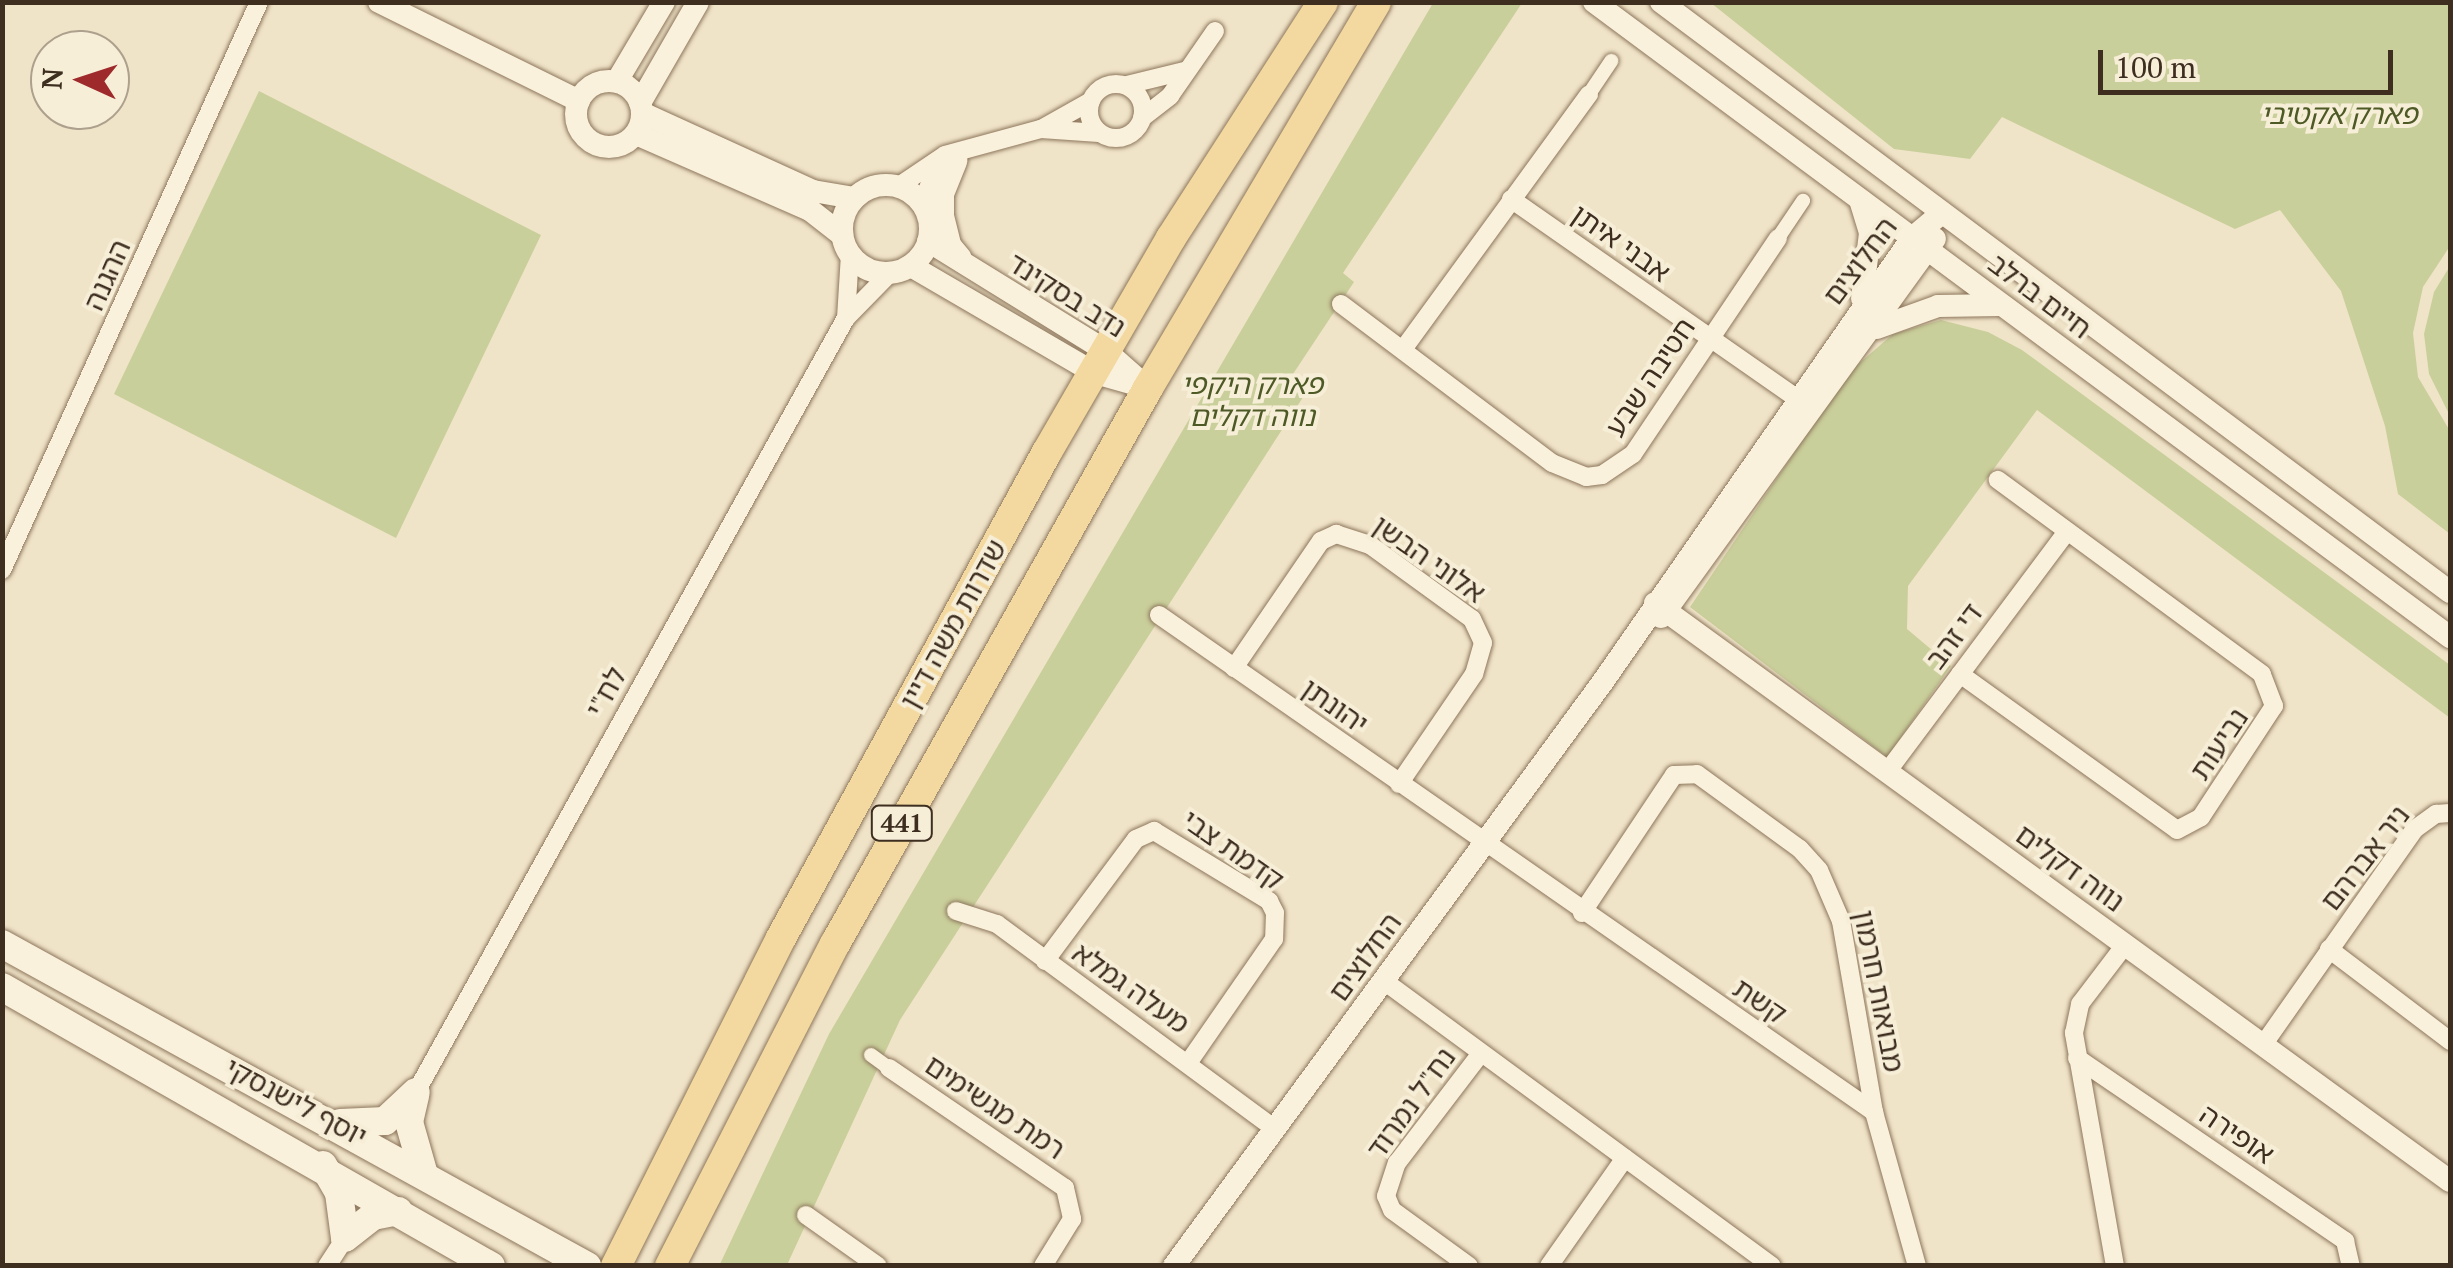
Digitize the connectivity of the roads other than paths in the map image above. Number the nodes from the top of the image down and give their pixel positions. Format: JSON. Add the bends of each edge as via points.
{"nodes":[{"id":1,"x":259,"y":2,"type":"edge"},
{"id":2,"x":379,"y":2,"type":"edge"},
{"id":3,"x":664,"y":2,"type":"edge"},
{"id":4,"x":698,"y":2,"type":"edge"},
{"id":5,"x":1323,"y":2,"type":"edge"},
{"id":6,"x":1594,"y":2,"type":"edge"},
{"id":7,"x":1661,"y":2,"type":"edge"},
{"id":8,"x":1374,"y":7,"type":"edge"},
{"id":9,"x":1214,"y":31,"type":"dead end"},
{"id":10,"x":1612,"y":61,"type":"dead end"},
{"id":11,"x":1185,"y":70,"type":"junction"},
{"id":12,"x":617,"y":81,"type":"junction"},
{"id":13,"x":1127,"y":86,"type":"junction"},
{"id":14,"x":1589,"y":94,"type":"joint"},
{"id":15,"x":579,"y":101,"type":"junction"},
{"id":16,"x":1091,"y":101,"type":"junction"},
{"id":17,"x":640,"y":117,"type":"junction"},
{"id":18,"x":1142,"y":118,"type":"junction"},
{"id":19,"x":1040,"y":129,"type":"junction"},
{"id":20,"x":1099,"y":133,"type":"junction"},
{"id":21,"x":992,"y":143,"type":"junction"},
{"id":22,"x":956,"y":162,"type":"junction"},
{"id":23,"x":900,"y":186,"type":"junction"},
{"id":24,"x":854,"y":198,"type":"junction"},
{"id":25,"x":1512,"y":199,"type":"junction"},
{"id":26,"x":1860,"y":200,"type":"junction"},
{"id":27,"x":1803,"y":201,"type":"dead end"},
{"id":28,"x":922,"y":203,"type":"junction"},
{"id":29,"x":1942,"y":213,"type":"junction"},
{"id":30,"x":1778,"y":238,"type":"joint"},
{"id":31,"x":1912,"y":238,"type":"junction"},
{"id":32,"x":928,"y":240,"type":"junction"},
{"id":33,"x":846,"y":245,"type":"junction"},
{"id":34,"x":1932,"y":252,"type":"junction"},
{"id":35,"x":900,"y":269,"type":"junction"},
{"id":36,"x":972,"y":271,"type":"junction"},
{"id":37,"x":1337,"y":301,"type":"dead end"},
{"id":38,"x":2002,"y":305,"type":"junction"},
{"id":39,"x":846,"y":318,"type":"junction"},
{"id":40,"x":1864,"y":322,"type":"junction"},
{"id":41,"x":1710,"y":338,"type":"junction"},
{"id":42,"x":1404,"y":348,"type":"junction"},
{"id":43,"x":1101,"y":362,"type":"junction"},
{"id":44,"x":1148,"y":388,"type":"junction"},
{"id":45,"x":1798,"y":400,"type":"junction"},
{"id":46,"x":1998,"y":480,"type":"dead end"},
{"id":47,"x":2066,"y":533,"type":"junction"},
{"id":48,"x":2,"y":570,"type":"edge"},
{"id":49,"x":2450,"y":592,"type":"edge"},
{"id":50,"x":1660,"y":607,"type":"junction"},
{"id":51,"x":1157,"y":613,"type":"dead end"},
{"id":52,"x":2450,"y":637,"type":"edge"},
{"id":53,"x":1234,"y":668,"type":"junction"},
{"id":54,"x":1960,"y":674,"type":"junction"},
{"id":55,"x":1887,"y":772,"type":"junction"},
{"id":56,"x":1400,"y":784,"type":"junction"},
{"id":57,"x":2450,"y":813,"type":"edge"},
{"id":58,"x":1484,"y":844,"type":"junction"},
{"id":59,"x":953,"y":907,"type":"dead end"},
{"id":60,"x":1582,"y":913,"type":"junction"},
{"id":61,"x":2,"y":944,"type":"edge"},
{"id":62,"x":2124,"y":944,"type":"junction"},
{"id":63,"x":2329,"y":948,"type":"junction"},
{"id":64,"x":1045,"y":961,"type":"junction"},
{"id":65,"x":1384,"y":981,"type":"junction"},
{"id":66,"x":2,"y":987,"type":"edge"},
{"id":67,"x":2450,"y":1041,"type":"edge"},
{"id":68,"x":2262,"y":1045,"type":"junction"},
{"id":69,"x":1482,"y":1052,"type":"junction"},
{"id":70,"x":871,"y":1055,"type":"dead end"},
{"id":71,"x":2077,"y":1058,"type":"junction"},
{"id":72,"x":1188,"y":1062,"type":"junction"},
{"id":73,"x":890,"y":1068,"type":"joint"},
{"id":74,"x":416,"y":1092,"type":"junction"},
{"id":75,"x":1874,"y":1112,"type":"junction"},
{"id":76,"x":334,"y":1122,"type":"junction"},
{"id":77,"x":1275,"y":1129,"type":"junction"},
{"id":78,"x":1625,"y":1158,"type":"junction"},
{"id":79,"x":322,"y":1164,"type":"junction"},
{"id":80,"x":423,"y":1171,"type":"junction"},
{"id":81,"x":2450,"y":1181,"type":"edge"},
{"id":82,"x":399,"y":1211,"type":"junction"},
{"id":83,"x":806,"y":1215,"type":"dead end"},
{"id":84,"x":345,"y":1238,"type":"junction"},
{"id":85,"x":1177,"y":1264,"type":"edge"},
{"id":86,"x":327,"y":1266,"type":"edge"},
{"id":87,"x":492,"y":1266,"type":"edge"},
{"id":88,"x":586,"y":1266,"type":"edge"},
{"id":89,"x":616,"y":1266,"type":"edge"},
{"id":90,"x":670,"y":1266,"type":"edge"},
{"id":91,"x":878,"y":1266,"type":"edge"},
{"id":92,"x":1044,"y":1266,"type":"edge"},
{"id":93,"x":1469,"y":1266,"type":"edge"},
{"id":94,"x":1549,"y":1266,"type":"edge"},
{"id":95,"x":1772,"y":1266,"type":"edge"},
{"id":96,"x":1917,"y":1266,"type":"edge"},
{"id":97,"x":2115,"y":1266,"type":"edge"},
{"id":98,"x":2351,"y":1266,"type":"edge"}],
"edges":[{"from":1,"to":48,"type":"street","name":"ההגנה"},
{"from":2,"to":15,"type":"street"},
{"from":3,"to":12,"type":"street"},
{"from":4,"to":17,"type":"street"},
{"from":5,"to":43,"type":"main road","name":"שדרות משה דיין","number":"441"},
{"from":6,"to":26,"type":"street","name":"חיים ברלב"},
{"from":7,"to":29,"type":"street","name":"חיים ברלב"},
{"from":8,"to":44,"type":"main road","name":"שדרות משה דיין","number":"441"},
{"from":9,"to":11,"type":"street"},
{"from":10,"to":14,"type":"street"},
{"from":11,"to":13,"type":"street"},
{"from":11,"to":18,"type":"street","via":[[1170,96]]},
{"from":12,"to":15,"type":"street","via":[[596,84]]},
{"from":12,"to":17,"type":"street"},
{"from":13,"to":16,"type":"street","via":[[1102,88]]},
{"from":13,"to":18,"type":"street","via":[[1140,100]]},
{"from":14,"to":25,"type":"street"},
{"from":15,"to":17,"type":"street","via":[[581,131],[597,145],[618,146]]},
{"from":16,"to":19,"type":"street"},
{"from":16,"to":20,"type":"street","via":[[1090,118]]},
{"from":17,"to":24,"type":"street","via":[[813,191]]},
{"from":17,"to":33,"type":"street","via":[[810,210]]},
{"from":18,"to":20,"type":"street","via":[[1124,137]]},
{"from":19,"to":20,"type":"street"},
{"from":19,"to":21,"type":"street"},
{"from":21,"to":22,"type":"street"},
{"from":21,"to":23,"type":"street","via":[[945,155]]},
{"from":22,"to":28,"type":"street","via":[[932,178]]},
{"from":22,"to":36,"type":"street","via":[[943,194],[943,216],[950,245]]},
{"from":23,"to":24,"type":"street","via":[[871,186]]},
{"from":23,"to":28,"type":"street"},
{"from":24,"to":33,"type":"street"},
{"from":25,"to":41,"type":"street","name":"אבני איתן"},
{"from":25,"to":42,"type":"street"},
{"from":26,"to":31,"type":"street","name":"חיים ברלב"},
{"from":26,"to":40,"type":"street","via":[[1870,256]]},
{"from":27,"to":30,"type":"street","name":"חטיבה שבע"},
{"from":28,"to":32,"type":"street"},
{"from":29,"to":31,"type":"street","name":"החלוצים"},
{"from":29,"to":34,"type":"street","name":"החלוצים"},
{"from":29,"to":49,"type":"street","name":"חיים ברלב"},
{"from":30,"to":41,"type":"street","name":"חטיבה שבע"},
{"from":31,"to":34,"type":"street","name":"חיים ברלב"},
{"from":31,"to":40,"type":"street","name":"החלוצים"},
{"from":32,"to":35,"type":"street"},
{"from":32,"to":36,"type":"street","name":"נדב בסקינד"},
{"from":33,"to":35,"type":"street","via":[[868,270]]},
{"from":33,"to":39,"type":"street","name":"לח\"י"},
{"from":34,"to":38,"type":"street","name":"חיים ברלב"},
{"from":34,"to":40,"type":"street","name":"החלוצים"},
{"from":35,"to":39,"type":"street","name":"לח\"י"},
{"from":35,"to":43,"type":"street","name":"נדב בסקינד"},
{"from":36,"to":43,"type":"street","name":"נדב בסקינד"},
{"from":37,"to":42,"type":"street","name":"חטיבה שבע"},
{"from":38,"to":40,"type":"street","via":[[1938,306]]},
{"from":38,"to":52,"type":"street","name":"חיים ברלב"},
{"from":39,"to":74,"type":"street","name":"לח\"י"},
{"from":40,"to":45,"type":"street","name":"החלוצים"},
{"from":40,"to":50,"type":"street","name":"החלוצים"},
{"from":41,"to":42,"type":"street","name":"חטיבה שבע","via":[[1633,454],[1616,470],[1586,477],[1552,463]]},
{"from":41,"to":45,"type":"street","name":"אבני איתן"},
{"from":43,"to":44,"type":"street","name":"נדב בסקינד"},
{"from":43,"to":89,"type":"main road","name":"שדרות משה דיין","number":"441","via":[[781,938]]},
{"from":44,"to":90,"type":"main road","name":"שדרות משה דיין","number":"441","via":[[834,944]]},
{"from":45,"to":50,"type":"street","name":"החלוצים"},
{"from":46,"to":47,"type":"street","name":"נביעות"},
{"from":47,"to":54,"type":"street","name":"די זהב"},
{"from":47,"to":54,"type":"street","name":"נביעות","via":[[2267,684],[2270,720],[2202,817],[2177,830]]},
{"from":50,"to":55,"type":"street","name":"נווה דקלים"},
{"from":50,"to":58,"type":"street","name":"החלוצים"},
{"from":51,"to":53,"type":"street","name":"יהונתן"},
{"from":53,"to":56,"type":"street","name":"יהונתן"},
{"from":53,"to":56,"type":"street","name":"אלוני הבשן","via":[[1321,541],[1336,534],[1370,545],[1472,619],[1483,644],[1474,674]]},
{"from":54,"to":55,"type":"street","name":"די זהב"},
{"from":55,"to":62,"type":"street","name":"נווה דקלים"},
{"from":56,"to":58,"type":"street","name":"יהונתן"},
{"from":57,"to":63,"type":"street","name":"ניר אברהם","via":[[2415,829]]},
{"from":58,"to":60,"type":"street","name":"קשת"},
{"from":58,"to":65,"type":"street","name":"החלוצים"},
{"from":59,"to":64,"type":"street","name":"מעלה גמלא","via":[[997,924]]},
{"from":60,"to":75,"type":"street","name":"קשת"},
{"from":60,"to":75,"type":"street","name":"מבואות חרמון","via":[[1674,775],[1698,774],[1800,848],[1818,870],[1841,921]]},
{"from":61,"to":76,"type":"main road","name":"יוסף לישנסקי"},
{"from":62,"to":68,"type":"street","name":"נווה דקלים"},
{"from":62,"to":71,"type":"street","via":[[2080,1004]]},
{"from":63,"to":67,"type":"street","name":"ניר אברהם"},
{"from":63,"to":68,"type":"street","name":"ניר אברהם"},
{"from":64,"to":72,"type":"street","name":"מעלה גמלא"},
{"from":64,"to":72,"type":"street","name":"קדמת צבי","via":[[1136,839],[1154,830],[1268,901],[1276,913],[1274,939]]},
{"from":65,"to":69,"type":"street"},
{"from":65,"to":77,"type":"street","name":"החלוצים"},
{"from":66,"to":79,"type":"main road","name":"יוסף לישנסקי"},
{"from":68,"to":81,"type":"street","name":"נווה דקלים"},
{"from":69,"to":78,"type":"street"},
{"from":69,"to":93,"type":"street","name":"נח\"ל נמרוד","via":[[1397,1163],[1386,1196],[1392,1210]]},
{"from":70,"to":73,"type":"street","name":"רמת מגשימים"},
{"from":71,"to":97,"type":"street"},
{"from":71,"to":98,"type":"street","name":"אופירה","via":[[2345,1242]]},
{"from":72,"to":77,"type":"street","name":"מעלה גמלא"},
{"from":73,"to":92,"type":"street","name":"רמת מגשימים","via":[[1065,1188],[1072,1219]]},
{"from":74,"to":76,"type":"main road","via":[[385,1120]]},
{"from":74,"to":80,"type":"main road","via":[[408,1122]]},
{"from":75,"to":96,"type":"street"},
{"from":76,"to":80,"type":"main road","name":"יוסף לישנסקי"},
{"from":77,"to":85,"type":"street","name":"החלוצים"},
{"from":78,"to":94,"type":"street"},
{"from":78,"to":95,"type":"street"},
{"from":79,"to":82,"type":"main road","name":"יוסף לישנסקי"},
{"from":79,"to":84,"type":"main road","via":[[338,1193]]},
{"from":80,"to":88,"type":"main road","name":"יוסף לישנסקי"},
{"from":82,"to":84,"type":"main road","via":[[373,1216]]},
{"from":82,"to":87,"type":"main road","name":"יוסף לישנסקי"},
{"from":83,"to":91,"type":"street"},
{"from":84,"to":86,"type":"street"}]}
